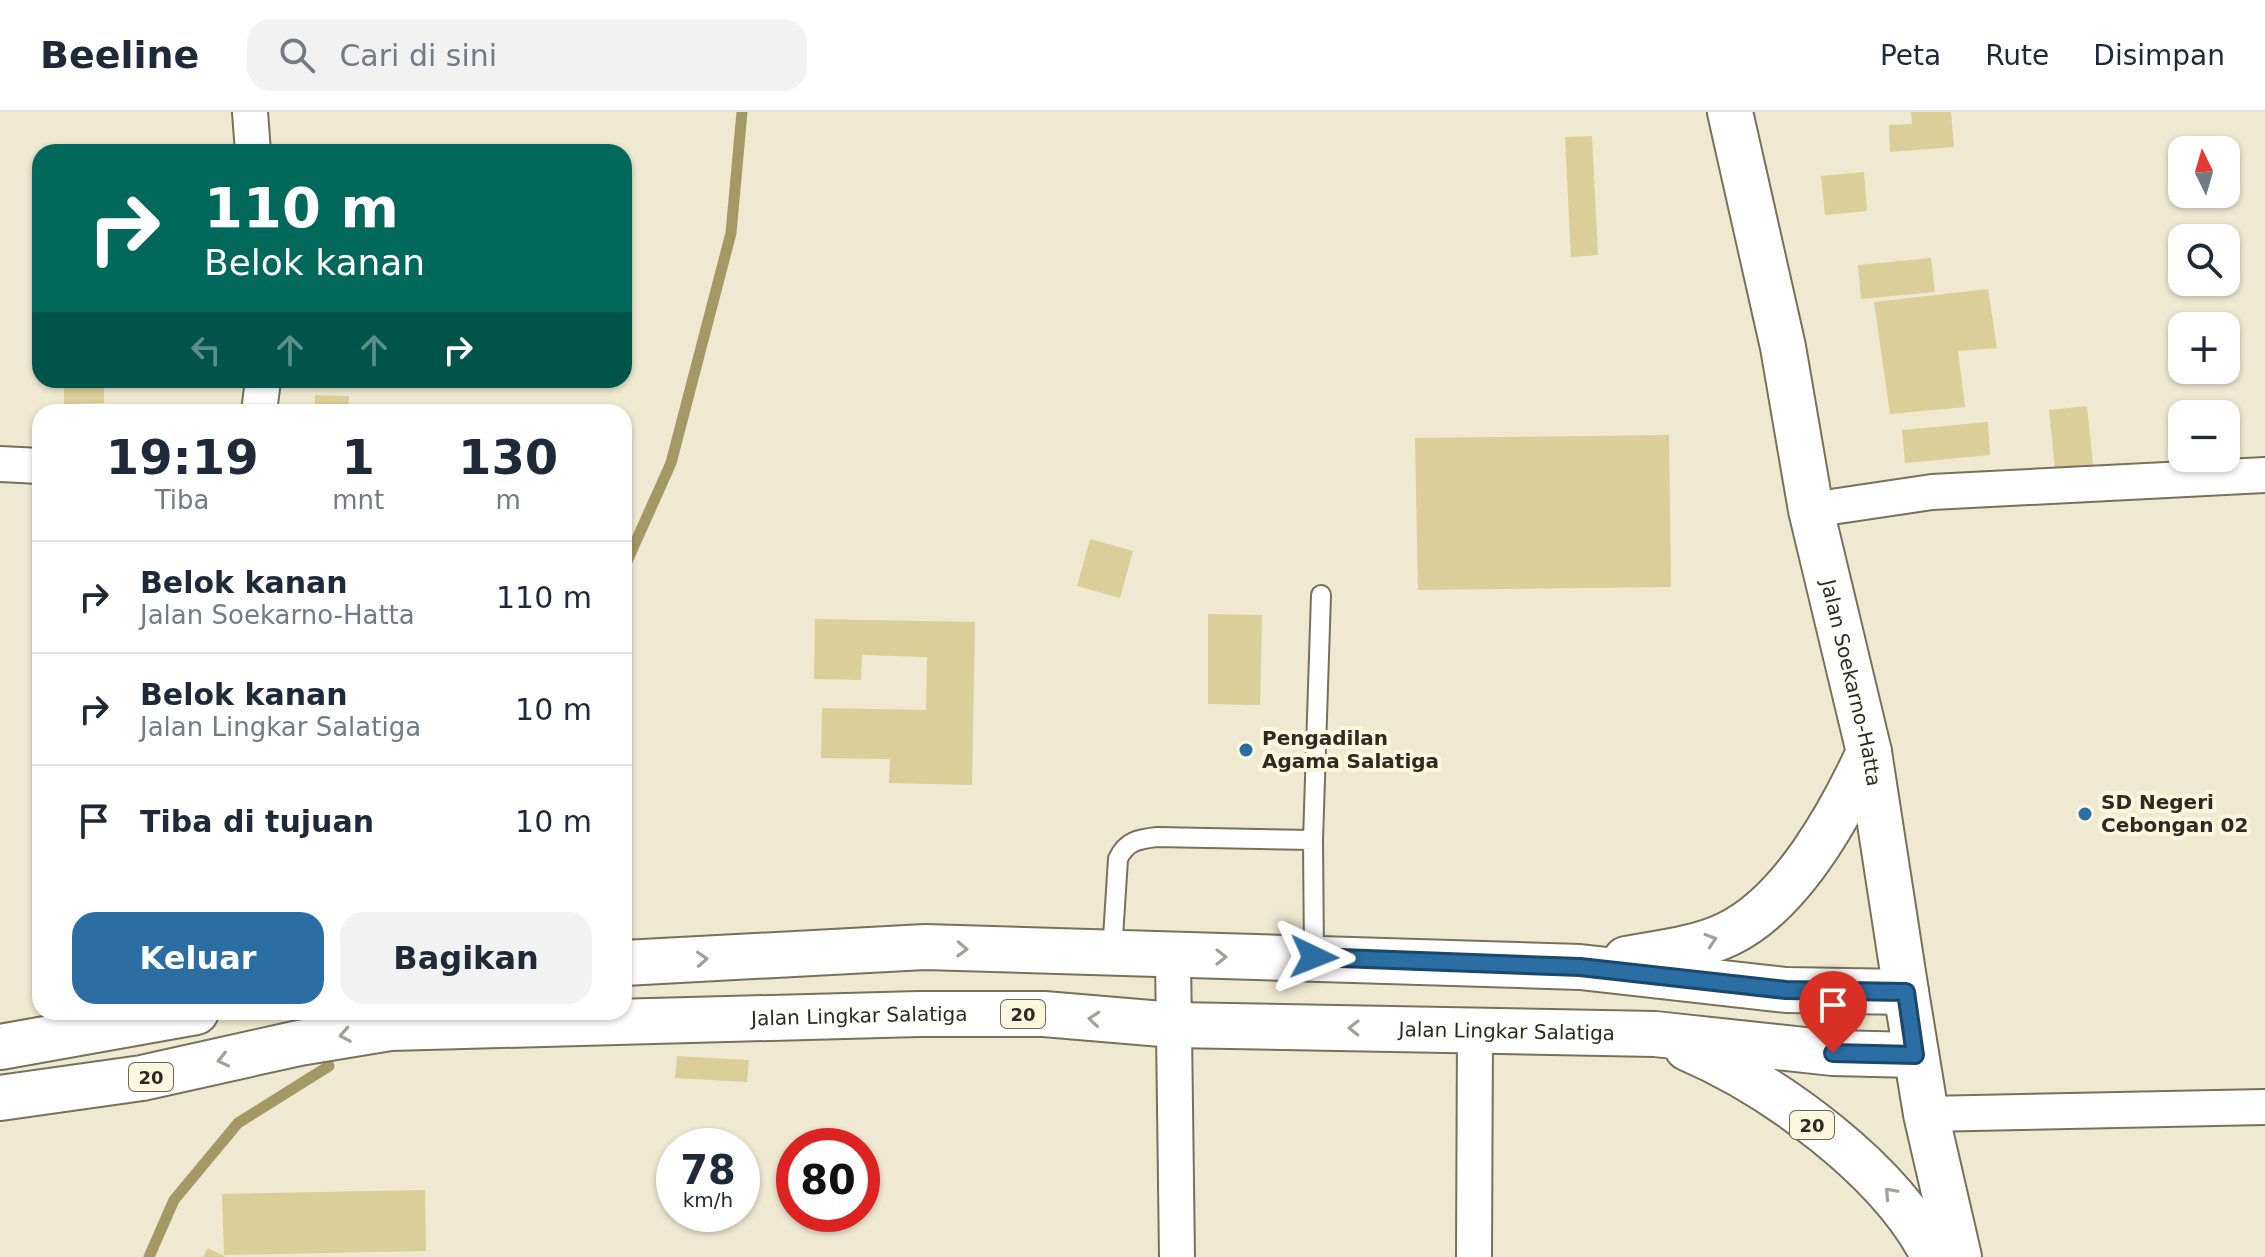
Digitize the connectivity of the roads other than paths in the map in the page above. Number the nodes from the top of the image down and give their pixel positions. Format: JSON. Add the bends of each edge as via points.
{"nodes":[{"id":1,"x":250,"y":112,"type":"edge"},
{"id":2,"x":1730,"y":112,"type":"edge"},
{"id":3,"x":252,"y":144,"type":"edge"},
{"id":4,"x":0,"y":464,"type":"edge"},
{"id":5,"x":32,"y":466,"type":"edge"},
{"id":6,"x":2265,"y":475,"type":"edge"},
{"id":7,"x":1811,"y":510,"type":"junction"},
{"id":8,"x":1321,"y":595,"type":"dead end"},
{"id":9,"x":1869,"y":752,"type":"junction"},
{"id":10,"x":1313,"y":840,"type":"junction"},
{"id":11,"x":1112,"y":953,"type":"junction"},
{"id":12,"x":1173,"y":957,"type":"junction"},
{"id":13,"x":1314,"y":957,"type":"junction"},
{"id":14,"x":632,"y":963,"type":"edge"},
{"id":15,"x":1580,"y":967,"type":"junction"},
{"id":16,"x":1906,"y":992,"type":"junction"},
{"id":17,"x":109,"y":1020,"type":"edge"},
{"id":18,"x":55,"y":1025,"type":"edge"},
{"id":19,"x":1174,"y":1025,"type":"junction"},
{"id":20,"x":1475,"y":1030,"type":"junction"},
{"id":21,"x":1655,"y":1034,"type":"junction"},
{"id":22,"x":0,"y":1047,"type":"edge"},
{"id":23,"x":1915,"y":1055,"type":"junction"},
{"id":24,"x":0,"y":1098,"type":"edge"},
{"id":25,"x":2265,"y":1107,"type":"edge"},
{"id":26,"x":1926,"y":1114,"type":"junction"},
{"id":27,"x":1177,"y":1257,"type":"edge"},
{"id":28,"x":1474,"y":1257,"type":"edge"},
{"id":29,"x":1934,"y":1257,"type":"edge"},
{"id":30,"x":1959,"y":1257,"type":"edge"}],
"edges":[{"from":1,"to":3,"type":"street"},
{"from":2,"to":7,"type":"main road","name":"Jalan Soekarno-Hatta","via":[[1783,347]]},
{"from":4,"to":5,"type":"street"},
{"from":6,"to":7,"type":"street","via":[[1932,492]]},
{"from":7,"to":9,"type":"main road","name":"Jalan Soekarno-Hatta"},
{"from":8,"to":10,"type":"lane"},
{"from":15,"to":9,"type":"main road","one_way":true,"via":[[1690,947],[1728,934],[1756,916],[1791,881],[1844,806]]},
{"from":9,"to":16,"type":"main road","name":"Jalan Soekarno-Hatta"},
{"from":10,"to":11,"type":"lane","via":[[1157,837],[1131,842],[1118,859]]},
{"from":10,"to":13,"type":"lane"},
{"from":11,"to":12,"type":"main road"},
{"from":14,"to":11,"type":"main road","one_way":true,"via":[[925,947]]},
{"from":12,"to":13,"type":"main road","one_way":true},
{"from":12,"to":19,"type":"street"},
{"from":13,"to":15,"type":"main road"},
{"from":15,"to":16,"type":"main road","via":[[1786,990]]},
{"from":16,"to":23,"type":"main road","name":"Jalan Soekarno-Hatta"},
{"from":17,"to":18,"type":"main road"},
{"from":18,"to":22,"type":"main road"},
{"from":20,"to":19,"type":"main road","name":"Jalan Lingkar Salatiga","number":"20","one_way":true},
{"from":19,"to":24,"type":"main road","name":"Jalan Lingkar Salatiga","number":"20","one_way":true,"via":[[991,1013],[390,1028],[142,1078]]},
{"from":19,"to":27,"type":"street"},
{"from":20,"to":21,"type":"main road","name":"Jalan Lingkar Salatiga","number":"20"},
{"from":20,"to":28,"type":"street"},
{"from":21,"to":23,"type":"main road","name":"Jalan Lingkar Salatiga","number":"20","via":[[1833,1053]]},
{"from":29,"to":21,"type":"main road","number":"20","one_way":true,"via":[[1918,1225],[1876,1177],[1834,1142],[1732,1068]]},
{"from":23,"to":26,"type":"main road","name":"Jalan Soekarno-Hatta"},
{"from":25,"to":26,"type":"street"},
{"from":26,"to":30,"type":"main road","name":"Jalan Soekarno-Hatta"}]}
